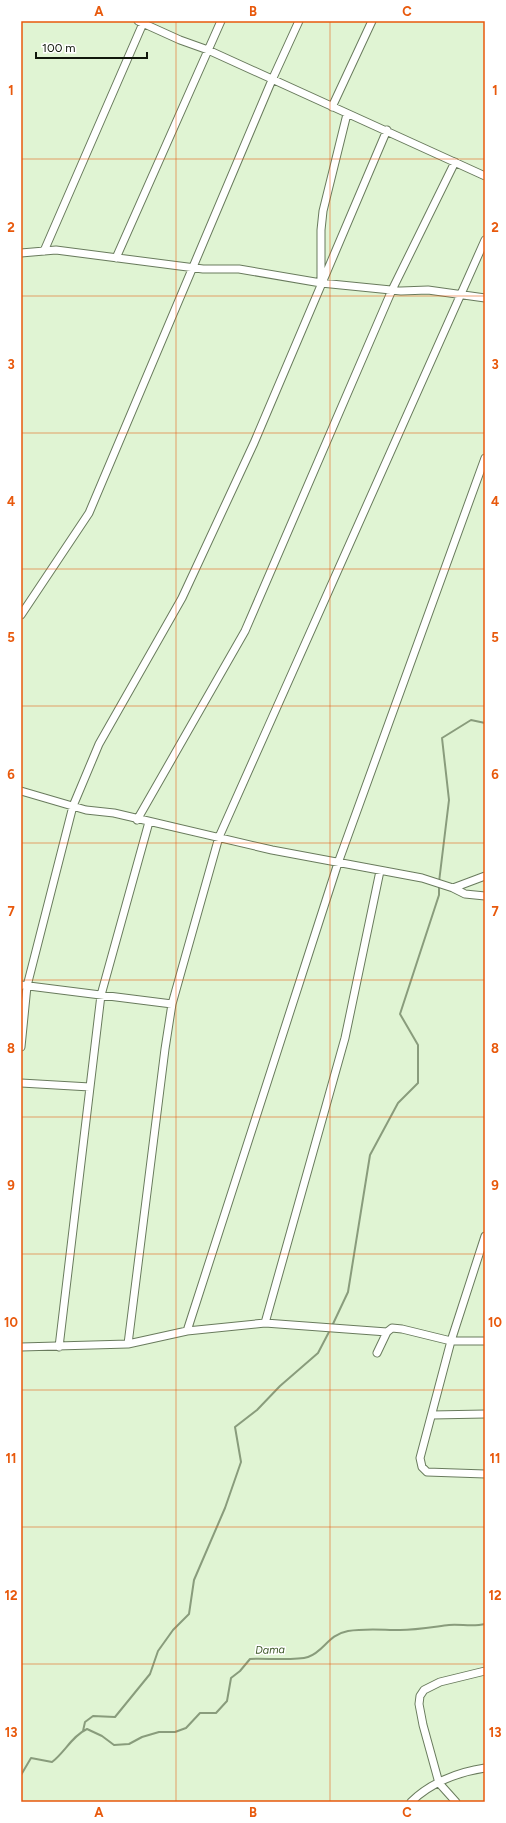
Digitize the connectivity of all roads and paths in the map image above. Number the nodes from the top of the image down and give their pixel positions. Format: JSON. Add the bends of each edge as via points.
{"nodes":[{"id":1,"x":221,"y":21,"type":"edge"},
{"id":2,"x":299,"y":21,"type":"edge"},
{"id":3,"x":372,"y":21,"type":"edge"},
{"id":4,"x":142,"y":22,"type":"edge"},
{"id":5,"x":208,"y":50,"type":"junction"},
{"id":6,"x":272,"y":80,"type":"junction"},
{"id":7,"x":332,"y":107,"type":"junction"},
{"id":8,"x":347,"y":114,"type":"junction"},
{"id":9,"x":387,"y":130,"type":"junction"},
{"id":10,"x":455,"y":162,"type":"junction"},
{"id":11,"x":485,"y":176,"type":"edge"},
{"id":12,"x":485,"y":240,"type":"edge"},
{"id":13,"x":44,"y":251,"type":"junction"},
{"id":14,"x":21,"y":253,"type":"edge"},
{"id":15,"x":116,"y":258,"type":"junction"},
{"id":16,"x":194,"y":268,"type":"junction"},
{"id":17,"x":321,"y":283,"type":"junction"},
{"id":18,"x":392,"y":290,"type":"junction"},
{"id":19,"x":461,"y":295,"type":"junction"},
{"id":20,"x":485,"y":298,"type":"edge"},
{"id":21,"x":485,"y":458,"type":"edge"},
{"id":22,"x":21,"y":615,"type":"edge"},
{"id":23,"x":21,"y":791,"type":"edge"},
{"id":24,"x":73,"y":806,"type":"junction"},
{"id":25,"x":138,"y":820,"type":"junction"},
{"id":26,"x":149,"y":822,"type":"junction"},
{"id":27,"x":219,"y":837,"type":"junction"},
{"id":28,"x":338,"y":863,"type":"junction"},
{"id":29,"x":380,"y":870,"type":"junction"},
{"id":30,"x":485,"y":876,"type":"edge"},
{"id":31,"x":453,"y":888,"type":"junction"},
{"id":32,"x":485,"y":896,"type":"edge"},
{"id":33,"x":24,"y":985,"type":"edge"},
{"id":34,"x":101,"y":995,"type":"junction"},
{"id":35,"x":172,"y":1004,"type":"junction"},
{"id":36,"x":21,"y":1047,"type":"edge"},
{"id":37,"x":21,"y":1083,"type":"edge"},
{"id":38,"x":90,"y":1087,"type":"junction"},
{"id":39,"x":485,"y":1236,"type":"edge"},
{"id":40,"x":265,"y":1323,"type":"junction"},
{"id":41,"x":187,"y":1331,"type":"junction"},
{"id":42,"x":387,"y":1332,"type":"junction"},
{"id":43,"x":451,"y":1341,"type":"junction"},
{"id":44,"x":485,"y":1341,"type":"edge"},
{"id":45,"x":128,"y":1344,"type":"junction"},
{"id":46,"x":21,"y":1347,"type":"edge"},
{"id":47,"x":59,"y":1347,"type":"junction"},
{"id":48,"x":377,"y":1353,"type":"dead end"},
{"id":49,"x":485,"y":1414,"type":"edge"},
{"id":50,"x":432,"y":1415,"type":"junction"},
{"id":51,"x":485,"y":1474,"type":"edge"},
{"id":52,"x":485,"y":1671,"type":"edge"},
{"id":53,"x":485,"y":1768,"type":"edge"},
{"id":54,"x":439,"y":1783,"type":"junction"},
{"id":55,"x":411,"y":1802,"type":"edge"},
{"id":56,"x":456,"y":1802,"type":"edge"}],
"edges":[{"from":1,"to":5,"type":"street"},
{"from":2,"to":6,"type":"street"},
{"from":3,"to":7,"type":"street"},
{"from":4,"to":5,"type":"street"},
{"from":4,"to":13,"type":"street"},
{"from":5,"to":6,"type":"street"},
{"from":5,"to":15,"type":"street"},
{"from":6,"to":7,"type":"street"},
{"from":6,"to":16,"type":"street"},
{"from":7,"to":8,"type":"street"},
{"from":8,"to":9,"type":"street"},
{"from":8,"to":17,"type":"street","via":[[323,211]]},
{"from":9,"to":10,"type":"street"},
{"from":9,"to":17,"type":"street"},
{"from":10,"to":11,"type":"street"},
{"from":10,"to":18,"type":"street"},
{"from":12,"to":19,"type":"street"},
{"from":13,"to":14,"type":"street"},
{"from":13,"to":15,"type":"street","via":[[56,250]]},
{"from":15,"to":16,"type":"street"},
{"from":16,"to":17,"type":"street","via":[[239,269]]},
{"from":16,"to":22,"type":"street","via":[[89,513]]},
{"from":17,"to":18,"type":"street"},
{"from":17,"to":24,"type":"street","via":[[254,443],[182,598],[99,744]]},
{"from":18,"to":19,"type":"street","via":[[428,290]]},
{"from":18,"to":25,"type":"street","via":[[245,631]]},
{"from":19,"to":20,"type":"street"},
{"from":19,"to":27,"type":"street"},
{"from":21,"to":28,"type":"street"},
{"from":23,"to":24,"type":"street"},
{"from":24,"to":25,"type":"street"},
{"from":24,"to":33,"type":"street"},
{"from":25,"to":26,"type":"street"},
{"from":26,"to":27,"type":"street"},
{"from":26,"to":34,"type":"street"},
{"from":27,"to":28,"type":"street"},
{"from":27,"to":35,"type":"street"},
{"from":28,"to":29,"type":"street"},
{"from":28,"to":41,"type":"street"},
{"from":29,"to":31,"type":"street","via":[[422,878]]},
{"from":29,"to":40,"type":"street","via":[[346,1038]]},
{"from":30,"to":31,"type":"street"},
{"from":31,"to":32,"type":"street","via":[[465,894]]},
{"from":33,"to":34,"type":"street"},
{"from":33,"to":36,"type":"street"},
{"from":34,"to":35,"type":"street"},
{"from":34,"to":38,"type":"street"},
{"from":35,"to":45,"type":"street"},
{"from":37,"to":38,"type":"street"},
{"from":38,"to":47,"type":"street"},
{"from":39,"to":43,"type":"street"},
{"from":40,"to":41,"type":"street"},
{"from":40,"to":42,"type":"street"},
{"from":41,"to":45,"type":"street"},
{"from":42,"to":43,"type":"street","via":[[392,1328],[402,1329]]},
{"from":42,"to":48,"type":"street"},
{"from":43,"to":44,"type":"street"},
{"from":43,"to":50,"type":"street"},
{"from":45,"to":47,"type":"street"},
{"from":46,"to":47,"type":"street"},
{"from":49,"to":50,"type":"street"},
{"from":50,"to":51,"type":"street","via":[[420,1458],[422,1467],[427,1472]]},
{"from":52,"to":54,"type":"street","via":[[440,1682],[424,1690],[420,1696],[422,1725]]},
{"from":53,"to":54,"type":"street"},
{"from":54,"to":55,"type":"street","via":[[421,1792]]},
{"from":54,"to":56,"type":"street"}]}
